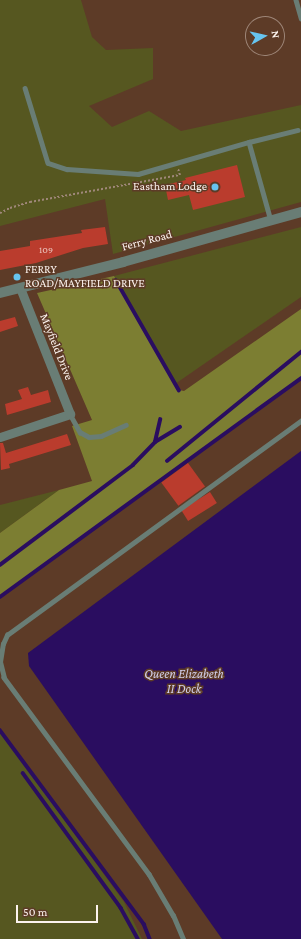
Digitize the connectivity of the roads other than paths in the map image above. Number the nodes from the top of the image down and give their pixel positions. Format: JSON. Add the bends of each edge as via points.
{"nodes":[{"id":1,"x":296,"y":0,"type":"edge"},
{"id":2,"x":301,"y":18,"type":"edge"},
{"id":3,"x":25,"y":88,"type":"dead end"},
{"id":4,"x":298,"y":130,"type":"dead end"},
{"id":5,"x":249,"y":142,"type":"junction"},
{"id":6,"x":301,"y":212,"type":"edge"},
{"id":7,"x":271,"y":221,"type":"junction"},
{"id":8,"x":20,"y":288,"type":"junction"},
{"id":9,"x":0,"y":293,"type":"edge"},
{"id":10,"x":70,"y":414,"type":"junction"},
{"id":11,"x":301,"y":421,"type":"edge"},
{"id":12,"x":126,"y":425,"type":"dead end"},
{"id":13,"x":0,"y":437,"type":"edge"},
{"id":14,"x":183,"y":939,"type":"edge"}],
"edges":[{"from":1,"to":2,"type":"lane"},
{"from":3,"to":5,"type":"lane","via":[[48,163],[67,169],[138,174]]},
{"from":4,"to":5,"type":"lane"},
{"from":5,"to":7,"type":"lane"},
{"from":6,"to":7,"type":"street","name":"Ferry Road"},
{"from":7,"to":8,"type":"street","name":"Ferry Road"},
{"from":8,"to":9,"type":"street","name":"Ferry Road"},
{"from":8,"to":10,"type":"street","name":"Mayfield Drive"},
{"from":10,"to":12,"type":"lane","via":[[80,432],[89,437],[101,436]]},
{"from":10,"to":13,"type":"street"},
{"from":11,"to":14,"type":"lane","via":[[7,635],[4,644],[0,662],[4,678],[149,875]]}]}
